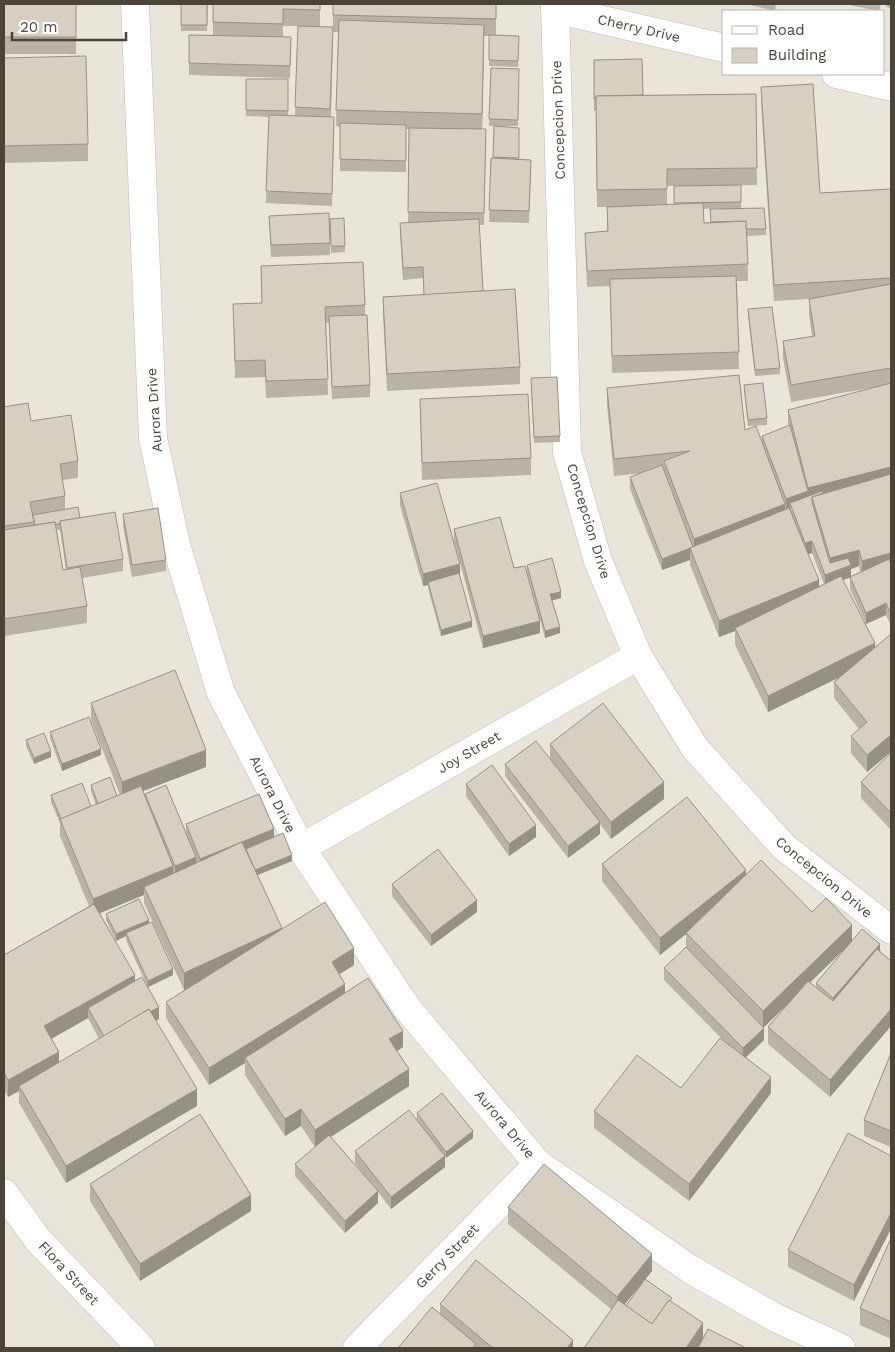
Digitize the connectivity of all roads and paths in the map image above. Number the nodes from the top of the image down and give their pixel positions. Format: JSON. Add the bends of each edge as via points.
{"nodes":[{"id":1,"x":135,"y":4,"type":"edge"},
{"id":2,"x":555,"y":6,"type":"edge"},
{"id":3,"x":722,"y":48,"type":"edge"},
{"id":4,"x":840,"y":75,"type":"edge"},
{"id":5,"x":891,"y":87,"type":"edge"},
{"id":6,"x":638,"y":656,"type":"junction"},
{"id":7,"x":301,"y":848,"type":"junction"},
{"id":8,"x":891,"y":930,"type":"edge"},
{"id":9,"x":538,"y":1164,"type":"junction"},
{"id":10,"x":4,"y":1192,"type":"edge"},
{"id":11,"x":141,"y":1348,"type":"edge"},
{"id":12,"x":357,"y":1348,"type":"edge"},
{"id":13,"x":841,"y":1348,"type":"edge"}],
"edges":[{"from":1,"to":7,"type":"street","name":"Aurora Drive","via":[[153,438],[176,545],[221,693]]},
{"from":2,"to":3,"type":"street","name":"Cherry Drive"},
{"from":2,"to":6,"type":"street","name":"Concepcion Drive","via":[[567,452],[598,561]]},
{"from":4,"to":5,"type":"street"},
{"from":6,"to":7,"type":"street","name":"Joy Street"},
{"from":6,"to":8,"type":"street","name":"Concepcion Drive","via":[[695,748],[784,847]]},
{"from":7,"to":9,"type":"street","name":"Aurora Drive","via":[[407,1008]]},
{"from":9,"to":12,"type":"street","name":"Gerry Street"},
{"from":9,"to":13,"type":"street","name":"Aurora Drive","via":[[690,1269],[776,1318]]},
{"from":10,"to":11,"type":"street","name":"Flora Street","via":[[38,1240]]}]}
